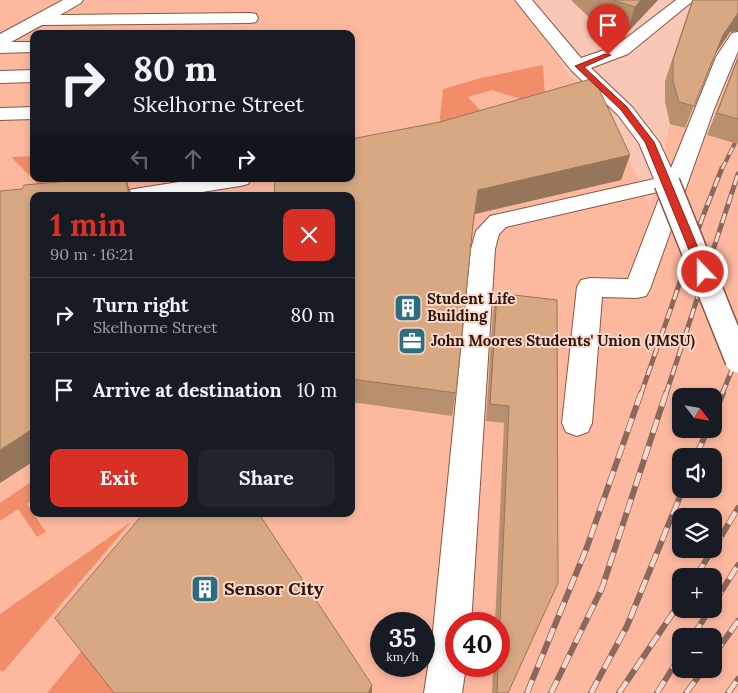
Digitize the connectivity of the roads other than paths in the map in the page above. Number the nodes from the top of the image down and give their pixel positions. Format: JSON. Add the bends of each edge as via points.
{"nodes":[{"id":1,"x":75,"y":0,"type":"edge"},
{"id":2,"x":256,"y":0,"type":"edge"},
{"id":3,"x":522,"y":0,"type":"edge"},
{"id":4,"x":686,"y":0,"type":"edge"},
{"id":5,"x":38,"y":20,"type":"junction"},
{"id":6,"x":247,"y":26,"type":"edge"},
{"id":7,"x":738,"y":37,"type":"edge"},
{"id":8,"x":0,"y":41,"type":"edge"},
{"id":9,"x":30,"y":47,"type":"edge"},
{"id":10,"x":0,"y":48,"type":"edge"},
{"id":11,"x":586,"y":74,"type":"junction"},
{"id":12,"x":30,"y":76,"type":"edge"},
{"id":13,"x":0,"y":77,"type":"edge"},
{"id":14,"x":570,"y":90,"type":"edge"},
{"id":15,"x":30,"y":113,"type":"edge"},
{"id":16,"x":0,"y":114,"type":"edge"},
{"id":17,"x":221,"y":182,"type":"edge"},
{"id":18,"x":667,"y":183,"type":"junction"},
{"id":19,"x":159,"y":192,"type":"edge"},
{"id":20,"x":738,"y":360,"type":"edge"},
{"id":21,"x":576,"y":422,"type":"dead end"},
{"id":22,"x":443,"y":693,"type":"edge"}],
"edges":[{"from":1,"to":5,"type":"street"},
{"from":2,"to":6,"type":"street"},
{"from":3,"to":11,"type":"street"},
{"from":4,"to":11,"type":"street"},
{"from":5,"to":6,"type":"street"},
{"from":5,"to":8,"type":"street"},
{"from":7,"to":21,"type":"street","via":[[725,57],[704,109],[637,289],[590,287]]},
{"from":9,"to":10,"type":"street"},
{"from":11,"to":14,"type":"street"},
{"from":11,"to":18,"type":"street","via":[[624,109],[649,142]]},
{"from":12,"to":13,"type":"street"},
{"from":15,"to":16,"type":"street"},
{"from":17,"to":19,"type":"street"},
{"from":18,"to":20,"type":"street","bridge":true},
{"from":18,"to":22,"type":"street","via":[[516,216],[498,221],[488,231],[483,249],[451,641]]}]}
